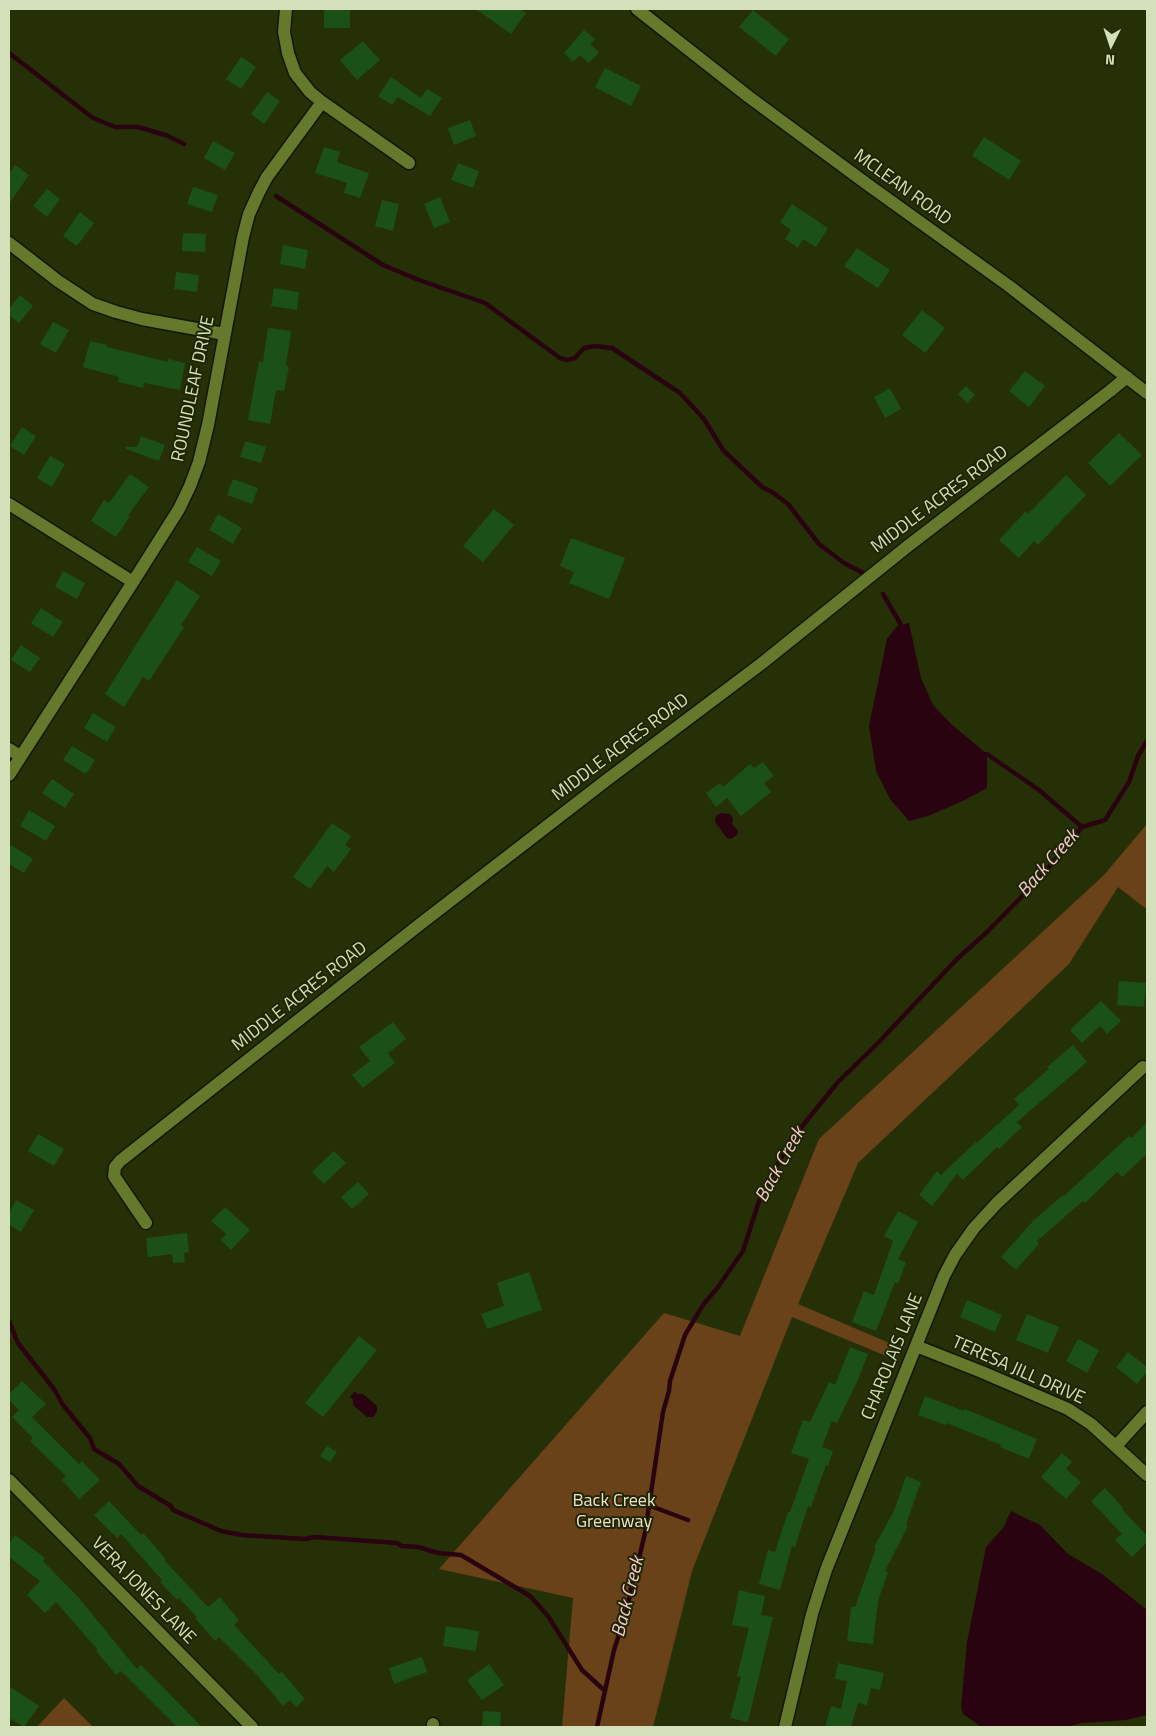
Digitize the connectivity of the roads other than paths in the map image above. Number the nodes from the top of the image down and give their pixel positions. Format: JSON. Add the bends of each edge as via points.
{"nodes":[{"id":1,"x":286,"y":9,"type":"edge"},
{"id":2,"x":637,"y":9,"type":"edge"},
{"id":3,"x":322,"y":102,"type":"junction"},
{"id":4,"x":409,"y":163,"type":"dead end"},
{"id":5,"x":9,"y":243,"type":"edge"},
{"id":6,"x":224,"y":334,"type":"junction"},
{"id":7,"x":1127,"y":376,"type":"junction"},
{"id":8,"x":1147,"y":393,"type":"edge"},
{"id":9,"x":9,"y":504,"type":"edge"},
{"id":10,"x":133,"y":582,"type":"junction"},
{"id":11,"x":9,"y":749,"type":"edge"},
{"id":12,"x":20,"y":756,"type":"junction"},
{"id":13,"x":9,"y":775,"type":"edge"},
{"id":14,"x":1143,"y":1067,"type":"dead end"},
{"id":15,"x":146,"y":1223,"type":"dead end"},
{"id":16,"x":916,"y":1346,"type":"junction"},
{"id":17,"x":1147,"y":1412,"type":"edge"},
{"id":18,"x":1116,"y":1446,"type":"junction"},
{"id":19,"x":1147,"y":1475,"type":"edge"},
{"id":20,"x":9,"y":1480,"type":"edge"},
{"id":21,"x":252,"y":1727,"type":"edge"},
{"id":22,"x":785,"y":1727,"type":"edge"}],
"edges":[{"from":1,"to":3,"type":"street","via":[[284,32],[295,73]]},
{"from":2,"to":7,"type":"street","name":"MCLEAN ROAD","via":[[749,97]]},
{"from":3,"to":4,"type":"street"},
{"from":3,"to":6,"type":"street","name":"ROUNDLEAF DRIVE","via":[[258,192],[242,237]]},
{"from":5,"to":6,"type":"street","via":[[94,304],[142,319]]},
{"from":6,"to":10,"type":"street","name":"ROUNDLEAF DRIVE","via":[[208,425],[196,470],[179,509]]},
{"from":7,"to":8,"type":"street","name":"MCLEAN ROAD"},
{"from":7,"to":15,"type":"street","name":"MIDDLE ACRES ROAD","via":[[136,1148],[115,1167],[114,1176]]},
{"from":9,"to":10,"type":"street"},
{"from":10,"to":12,"type":"street","name":"ROUNDLEAF DRIVE"},
{"from":11,"to":12,"type":"street"},
{"from":12,"to":13,"type":"street","name":"ROUNDLEAF DRIVE"},
{"from":14,"to":16,"type":"street","name":"CHAROLAIS LANE","via":[[974,1228],[944,1276]]},
{"from":16,"to":18,"type":"street","name":"TERESA JILL DRIVE","via":[[1068,1409]]},
{"from":16,"to":22,"type":"street","name":"CHAROLAIS LANE","via":[[826,1570]]},
{"from":17,"to":18,"type":"street"},
{"from":18,"to":19,"type":"street","name":"TERESA JILL DRIVE"},
{"from":20,"to":21,"type":"street","name":"VERA JONES LANE"}]}
